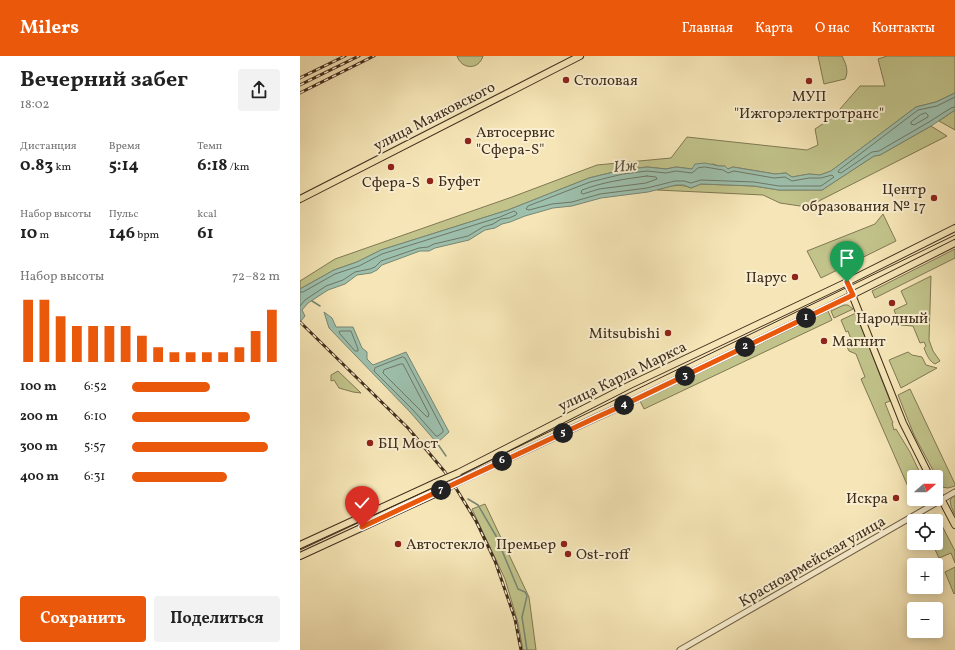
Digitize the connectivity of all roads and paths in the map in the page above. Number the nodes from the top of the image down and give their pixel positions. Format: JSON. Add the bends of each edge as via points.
{"nodes":[{"id":1,"x":580,"y":56,"type":"edge"},
{"id":2,"x":300,"y":198,"type":"edge"},
{"id":3,"x":955,"y":228,"type":"edge"},
{"id":4,"x":955,"y":243,"type":"edge"},
{"id":5,"x":847,"y":282,"type":"junction"},
{"id":6,"x":853,"y":295,"type":"junction"},
{"id":7,"x":927,"y":470,"type":"edge"},
{"id":8,"x":955,"y":492,"type":"edge"},
{"id":9,"x":943,"y":499,"type":"edge"},
{"id":10,"x":943,"y":504,"type":"edge"},
{"id":11,"x":931,"y":506,"type":"edge"},
{"id":12,"x":955,"y":525,"type":"edge"},
{"id":13,"x":300,"y":545,"type":"edge"},
{"id":14,"x":300,"y":556,"type":"edge"},
{"id":15,"x":680,"y":650,"type":"edge"}],
"edges":[{"from":1,"to":2,"type":"main road","name":"улица Маяковского"},
{"from":3,"to":5,"type":"main road","name":"улица Карла Маркса"},
{"from":4,"to":6,"type":"main road","name":"улица Карла Маркса"},
{"from":5,"to":6,"type":"main road"},
{"from":5,"to":13,"type":"main road","name":"улица Карла Маркса","bridge":true,"via":[[610,395],[458,473]]},
{"from":6,"to":7,"type":"main road","via":[[903,422]]},
{"from":6,"to":14,"type":"main road","name":"улица Карла Маркса","bridge":true},
{"from":8,"to":9,"type":"street","name":"Красноармейская улица"},
{"from":10,"to":12,"type":"main road"},
{"from":11,"to":15,"type":"street","name":"Красноармейская улица"}]}
